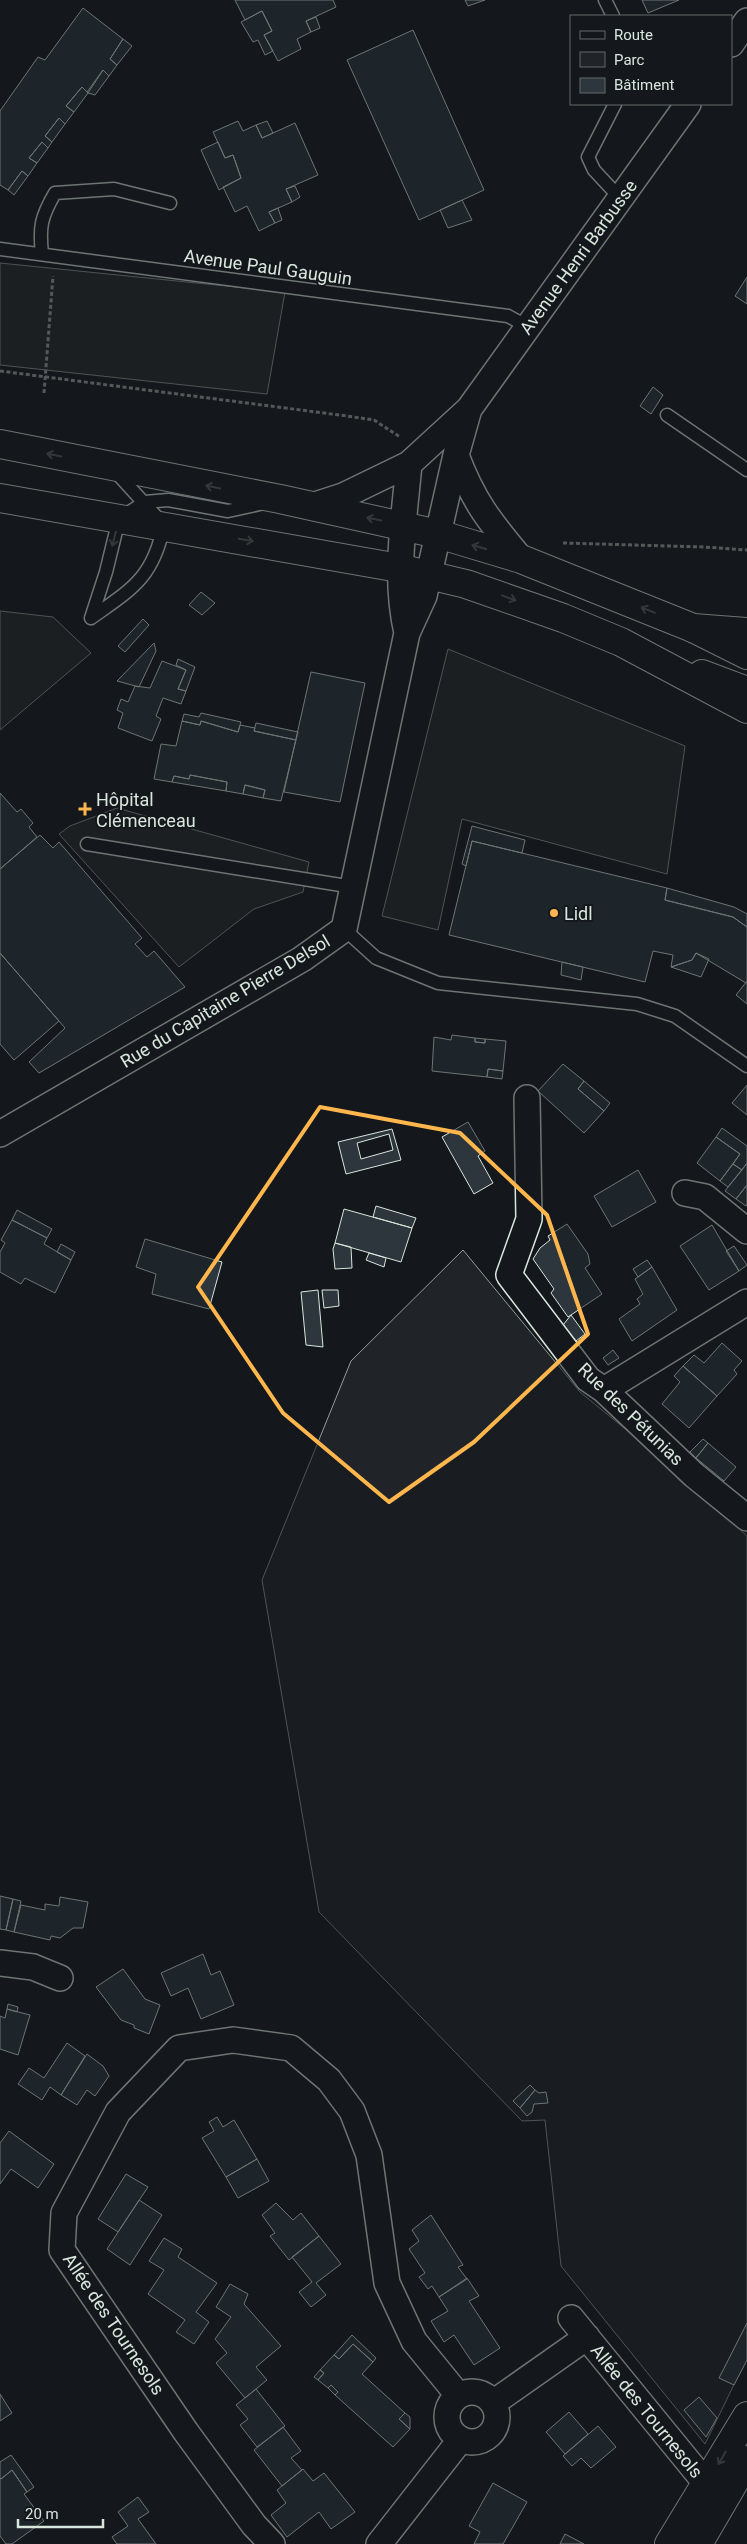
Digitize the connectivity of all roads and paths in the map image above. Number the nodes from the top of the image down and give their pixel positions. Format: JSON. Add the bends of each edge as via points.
{"nodes":[{"id":1,"x":605,"y":0,"type":"edge"},
{"id":2,"x":612,"y":15,"type":"edge"},
{"id":3,"x":747,"y":21,"type":"edge"},
{"id":4,"x":732,"y":43,"type":"edge"},
{"id":5,"x":732,"y":45,"type":"edge"},
{"id":6,"x":747,"y":56,"type":"edge"},
{"id":7,"x":614,"y":105,"type":"edge"},
{"id":8,"x":687,"y":105,"type":"edge"},
{"id":9,"x":620,"y":198,"type":"junction"},
{"id":10,"x":170,"y":203,"type":"dead end"},
{"id":11,"x":0,"y":249,"type":"edge"},
{"id":12,"x":48,"y":255,"type":"junction"},
{"id":13,"x":528,"y":328,"type":"junction"},
{"id":14,"x":0,"y":371,"type":"edge"},
{"id":15,"x":45,"y":377,"type":"junction"},
{"id":16,"x":44,"y":393,"type":"dead end"},
{"id":17,"x":469,"y":409,"type":"junction"},
{"id":18,"x":667,"y":415,"type":"dead end"},
{"id":19,"x":0,"y":444,"type":"edge"},
{"id":20,"x":407,"y":452,"type":"junction"},
{"id":21,"x":456,"y":455,"type":"junction"},
{"id":22,"x":112,"y":468,"type":"junction"},
{"id":23,"x":747,"y":470,"type":"edge"},
{"id":24,"x":0,"y":498,"type":"edge"},
{"id":25,"x":280,"y":500,"type":"junction"},
{"id":26,"x":145,"y":502,"type":"junction"},
{"id":27,"x":312,"y":506,"type":"junction"},
{"id":28,"x":119,"y":519,"type":"junction"},
{"id":29,"x":164,"y":525,"type":"junction"},
{"id":30,"x":403,"y":525,"type":"junction"},
{"id":31,"x":438,"y":534,"type":"junction"},
{"id":32,"x":572,"y":544,"type":"dead end"},
{"id":33,"x":747,"y":550,"type":"edge"},
{"id":34,"x":521,"y":559,"type":"junction"},
{"id":35,"x":399,"y":568,"type":"junction"},
{"id":36,"x":429,"y":574,"type":"junction"},
{"id":37,"x":693,"y":628,"type":"junction"},
{"id":38,"x":747,"y":632,"type":"edge"},
{"id":39,"x":407,"y":633,"type":"junction"},
{"id":40,"x":621,"y":642,"type":"junction"},
{"id":41,"x":747,"y":655,"type":"edge"},
{"id":42,"x":747,"y":691,"type":"edge"},
{"id":43,"x":747,"y":709,"type":"edge"},
{"id":44,"x":87,"y":844,"type":"dead end"},
{"id":45,"x":353,"y":887,"type":"junction"},
{"id":46,"x":344,"y":929,"type":"junction"},
{"id":47,"x":747,"y":1066,"type":"edge"},
{"id":48,"x":526,"y":1098,"type":"dead end"},
{"id":49,"x":0,"y":1134,"type":"edge"},
{"id":50,"x":685,"y":1193,"type":"dead end"},
{"id":51,"x":747,"y":1231,"type":"edge"},
{"id":52,"x":747,"y":1302,"type":"edge"},
{"id":53,"x":604,"y":1390,"type":"junction"},
{"id":54,"x":747,"y":1518,"type":"edge"},
{"id":55,"x":0,"y":1963,"type":"edge"},
{"id":56,"x":60,"y":1978,"type":"dead end"},
{"id":57,"x":571,"y":2318,"type":"dead end"},
{"id":58,"x":587,"y":2338,"type":"junction"},
{"id":59,"x":458,"y":2395,"type":"junction"},
{"id":60,"x":493,"y":2402,"type":"junction"},
{"id":61,"x":747,"y":2416,"type":"edge"},
{"id":62,"x":461,"y":2439,"type":"junction"},
{"id":63,"x":747,"y":2460,"type":"edge"},
{"id":64,"x":715,"y":2494,"type":"junction"},
{"id":65,"x":272,"y":2544,"type":"edge"},
{"id":66,"x":379,"y":2544,"type":"edge"},
{"id":67,"x":669,"y":2544,"type":"edge"},
{"id":68,"x":698,"y":2544,"type":"edge"}],
"edges":[{"from":1,"to":2,"type":"lane"},
{"from":3,"to":4,"type":"street"},
{"from":5,"to":6,"type":"street"},
{"from":7,"to":9,"type":"lane","via":[[588,157],[594,170]]},
{"from":8,"to":9,"type":"street","name":"Avenue Henri Barbusse"},
{"from":9,"to":13,"type":"street","name":"Avenue Henri Barbusse"},
{"from":10,"to":12,"type":"lane","via":[[114,189],[55,193],[44,212],[40,230]]},
{"from":11,"to":12,"type":"lane","name":"Avenue Paul Gauguin"},
{"from":12,"to":13,"type":"lane","name":"Avenue Paul Gauguin","via":[[508,316]]},
{"from":12,"to":15,"type":"path"},
{"from":13,"to":17,"type":"street","name":"Avenue Henri Barbusse"},
{"from":14,"to":15,"type":"path"},
{"from":15,"to":16,"type":"path"},
{"from":15,"to":20,"type":"path","via":[[374,420]]},
{"from":17,"to":20,"type":"street","name":"Avenue Henri Barbusse"},
{"from":17,"to":21,"type":"street","name":"Avenue Henri Barbusse"},
{"from":18,"to":23,"type":"lane"},
{"from":22,"to":19,"type":"main road","one_way":true},
{"from":20,"to":27,"type":"street","name":"Avenue Henri Barbusse","via":[[343,496]]},
{"from":20,"to":30,"type":"street","name":"Rue du Capitaine Pierre Delsol"},
{"from":21,"to":31,"type":"street","name":"Avenue Henri Barbusse"},
{"from":21,"to":34,"type":"street","via":[[482,513]]},
{"from":25,"to":22,"type":"main road","one_way":true},
{"from":22,"to":26,"type":"lane"},
{"from":24,"to":28,"type":"main road"},
{"from":25,"to":26,"type":"lane","via":[[228,511],[168,500]]},
{"from":25,"to":27,"type":"main road"},
{"from":26,"to":28,"type":"lane"},
{"from":26,"to":29,"type":"lane"},
{"from":30,"to":27,"type":"main road","one_way":true},
{"from":28,"to":29,"type":"main road"},
{"from":28,"to":29,"type":"lane","one_way":true,"via":[[91,618],[135,587],[149,569]]},
{"from":29,"to":35,"type":"main road","one_way":true},
{"from":30,"to":31,"type":"main road"},
{"from":30,"to":35,"type":"street","name":"Rue du Capitaine Pierre Delsol"},
{"from":34,"to":31,"type":"main road","one_way":true},
{"from":31,"to":36,"type":"street","name":"Avenue Henri Barbusse"},
{"from":32,"to":33,"type":"path"},
{"from":37,"to":34,"type":"main road","one_way":true},
{"from":35,"to":36,"type":"main road"},
{"from":35,"to":39,"type":"street","name":"Rue du Capitaine Pierre Delsol","via":[[399,589]]},
{"from":36,"to":39,"type":"street","name":"Rue du Capitaine Pierre Delsol","via":[[424,596]]},
{"from":36,"to":40,"type":"main road","one_way":true,"via":[[500,594]]},
{"from":37,"to":38,"type":"main road"},
{"from":37,"to":41,"type":"main road"},
{"from":39,"to":45,"type":"street","name":"Rue du Capitaine Pierre Delsol"},
{"from":40,"to":42,"type":"main road"},
{"from":40,"to":43,"type":"main road"},
{"from":44,"to":45,"type":"lane"},
{"from":45,"to":46,"type":"street","name":"Rue du Capitaine Pierre Delsol"},
{"from":46,"to":47,"type":"lane","via":[[376,958],[438,983],[637,1004],[676,1016]]},
{"from":46,"to":49,"type":"street","name":"Rue du Capitaine Pierre Delsol","via":[[302,959]]},
{"from":48,"to":53,"type":"street","name":"Rue des Pétunias","via":[[529,1219],[509,1275],[588,1379]]},
{"from":50,"to":51,"type":"street","via":[[705,1198]]},
{"from":52,"to":53,"type":"street"},
{"from":53,"to":54,"type":"street","name":"Rue des Pétunias","via":[[694,1474]]},
{"from":55,"to":56,"type":"street","via":[[33,1967]]},
{"from":57,"to":58,"type":"street","name":"Allée des Tournesols"},
{"from":58,"to":60,"type":"street"},
{"from":58,"to":64,"type":"street","name":"Allée des Tournesols"},
{"from":59,"to":60,"type":"street","via":[[471,2391],[484,2394]]},
{"from":59,"to":62,"type":"street","via":[[449,2405],[447,2418],[451,2431]]},
{"from":59,"to":65,"type":"street","name":"Allée des Tournesols","via":[[414,2341],[387,2283],[369,2155],[352,2111],[330,2080],[291,2048],[233,2040],[179,2048],[118,2112],[64,2213],[62,2250],[186,2432],[254,2525]]},
{"from":60,"to":62,"type":"street","via":[[497,2415],[495,2428],[486,2438],[473,2442]]},
{"from":61,"to":64,"type":"main road","one_way":true},
{"from":62,"to":66,"type":"street"},
{"from":63,"to":64,"type":"main road"},
{"from":64,"to":67,"type":"main road"},
{"from":64,"to":68,"type":"main road"}]}
